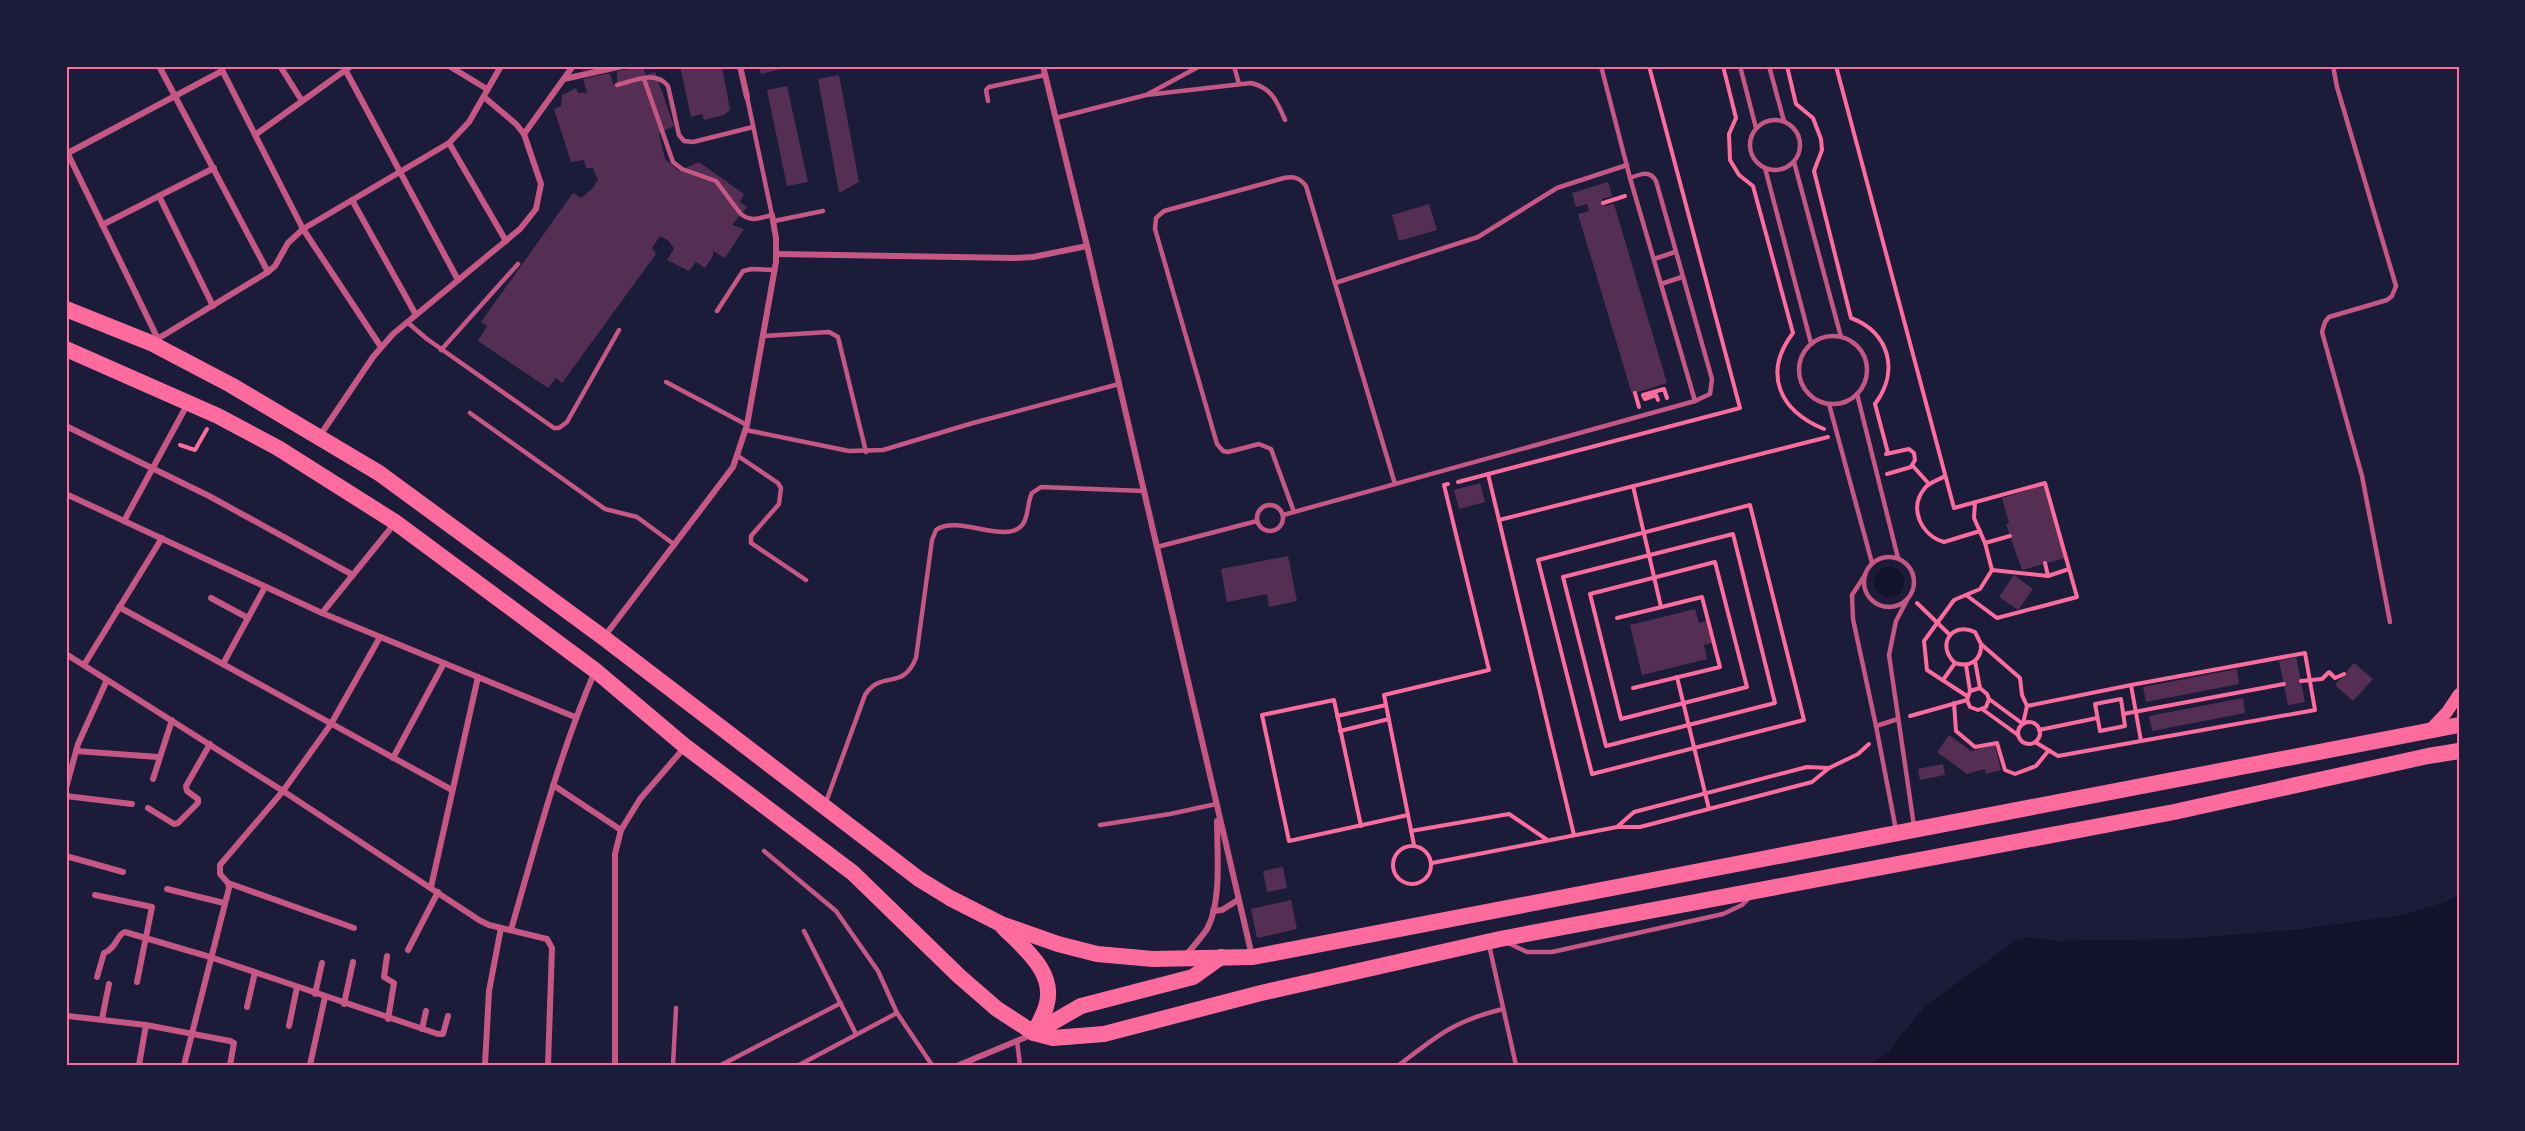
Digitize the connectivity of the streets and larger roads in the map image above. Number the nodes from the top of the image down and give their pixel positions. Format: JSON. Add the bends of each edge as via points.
{"nodes":[{"id":1,"x":159,"y":66,"type":"edge"},
{"id":2,"x":280,"y":66,"type":"edge"},
{"id":3,"x":449,"y":66,"type":"edge"},
{"id":4,"x":501,"y":66,"type":"edge"},
{"id":5,"x":573,"y":66,"type":"edge"},
{"id":6,"x":622,"y":66,"type":"edge"},
{"id":7,"x":740,"y":66,"type":"edge"},
{"id":8,"x":1043,"y":66,"type":"edge"},
{"id":9,"x":221,"y":68,"type":"edge"},
{"id":10,"x":348,"y":68,"type":"edge"},
{"id":11,"x":563,"y":80,"type":"junction"},
{"id":12,"x":487,"y":89,"type":"junction"},
{"id":13,"x":175,"y":96,"type":"junction"},
{"id":14,"x":484,"y":97,"type":"junction"},
{"id":15,"x":747,"y":98,"type":"road end"},
{"id":16,"x":302,"y":101,"type":"junction"},
{"id":17,"x":524,"y":134,"type":"junction"},
{"id":18,"x":255,"y":135,"type":"junction"},
{"id":19,"x":449,"y":143,"type":"junction"},
{"id":20,"x":66,"y":152,"type":"edge"},
{"id":21,"x":214,"y":168,"type":"junction"},
{"id":22,"x":400,"y":174,"type":"junction"},
{"id":23,"x":159,"y":196,"type":"junction"},
{"id":24,"x":352,"y":200,"type":"junction"},
{"id":25,"x":773,"y":218,"type":"road end"},
{"id":26,"x":102,"y":225,"type":"junction"},
{"id":27,"x":303,"y":229,"type":"junction"},
{"id":28,"x":506,"y":241,"type":"junction"},
{"id":29,"x":1088,"y":246,"type":"junction"},
{"id":30,"x":777,"y":254,"type":"junction"},
{"id":31,"x":268,"y":272,"type":"junction"},
{"id":32,"x":458,"y":280,"type":"junction"},
{"id":33,"x":213,"y":306,"type":"junction"},
{"id":34,"x":67,"y":308,"type":"edge"},
{"id":35,"x":416,"y":315,"type":"junction"},
{"id":36,"x":154,"y":341,"type":"junction"},
{"id":37,"x":381,"y":347,"type":"junction"},
{"id":38,"x":66,"y":349,"type":"edge"},
{"id":39,"x":188,"y":403,"type":"junction"},
{"id":40,"x":66,"y":426,"type":"edge"},
{"id":41,"x":319,"y":437,"type":"junction"},
{"id":42,"x":153,"y":467,"type":"junction"},
{"id":43,"x":66,"y":494,"type":"edge"},
{"id":44,"x":124,"y":521,"type":"junction"},
{"id":45,"x":395,"y":522,"type":"junction"},
{"id":46,"x":162,"y":538,"type":"junction"},
{"id":47,"x":353,"y":575,"type":"junction"},
{"id":48,"x":265,"y":587,"type":"junction"},
{"id":49,"x":211,"y":598,"type":"dead end"},
{"id":50,"x":119,"y":607,"type":"junction"},
{"id":51,"x":322,"y":613,"type":"junction"},
{"id":52,"x":248,"y":618,"type":"junction"},
{"id":53,"x":380,"y":637,"type":"junction"},
{"id":54,"x":604,"y":638,"type":"junction"},
{"id":55,"x":66,"y":654,"type":"edge"},
{"id":56,"x":444,"y":663,"type":"junction"},
{"id":57,"x":223,"y":664,"type":"junction"},
{"id":58,"x":84,"y":665,"type":"junction"},
{"id":59,"x":596,"y":671,"type":"junction"},
{"id":60,"x":478,"y":677,"type":"junction"},
{"id":61,"x":107,"y":680,"type":"junction"},
{"id":62,"x":2459,"y":694,"type":"edge"},
{"id":63,"x":575,"y":717,"type":"junction"},
{"id":64,"x":172,"y":720,"type":"junction"},
{"id":65,"x":331,"y":724,"type":"junction"},
{"id":66,"x":2459,"y":725,"type":"edge"},
{"id":67,"x":2429,"y":730,"type":"junction"},
{"id":68,"x":210,"y":744,"type":"junction"},
{"id":69,"x":686,"y":747,"type":"junction"},
{"id":70,"x":76,"y":751,"type":"junction"},
{"id":71,"x":2459,"y":751,"type":"edge"},
{"id":72,"x":158,"y":757,"type":"junction"},
{"id":73,"x":393,"y":758,"type":"junction"},
{"id":74,"x":70,"y":762,"type":"edge"},
{"id":75,"x":153,"y":779,"type":"dead end"},
{"id":76,"x":553,"y":785,"type":"junction"},
{"id":77,"x":66,"y":788,"type":"edge"},
{"id":78,"x":452,"y":790,"type":"junction"},
{"id":79,"x":283,"y":791,"type":"junction"},
{"id":80,"x":66,"y":796,"type":"edge"},
{"id":81,"x":132,"y":804,"type":"dead end"},
{"id":82,"x":148,"y":808,"type":"dead end"},
{"id":83,"x":1216,"y":808,"type":"junction"},
{"id":84,"x":621,"y":830,"type":"junction"},
{"id":85,"x":66,"y":856,"type":"edge"},
{"id":86,"x":123,"y":872,"type":"dead end"},
{"id":87,"x":228,"y":883,"type":"junction"},
{"id":88,"x":431,"y":887,"type":"junction"},
{"id":89,"x":167,"y":889,"type":"dead end"},
{"id":90,"x":438,"y":892,"type":"junction"},
{"id":91,"x":95,"y":895,"type":"dead end"},
{"id":92,"x":1238,"y":900,"type":"junction"},
{"id":93,"x":224,"y":903,"type":"junction"},
{"id":94,"x":1213,"y":911,"type":"junction"},
{"id":95,"x":1001,"y":924,"type":"junction"},
{"id":96,"x":354,"y":928,"type":"dead end"},
{"id":97,"x":501,"y":928,"type":"junction"},
{"id":98,"x":511,"y":930,"type":"junction"},
{"id":99,"x":147,"y":939,"type":"junction"},
{"id":100,"x":408,"y":950,"type":"dead end"},
{"id":101,"x":387,"y":956,"type":"dead end"},
{"id":102,"x":210,"y":957,"type":"junction"},
{"id":103,"x":1221,"y":957,"type":"junction"},
{"id":104,"x":1253,"y":957,"type":"junction"},
{"id":105,"x":1184,"y":958,"type":"junction"},
{"id":106,"x":353,"y":962,"type":"dead end"},
{"id":107,"x":322,"y":963,"type":"dead end"},
{"id":108,"x":255,"y":972,"type":"junction"},
{"id":109,"x":98,"y":977,"type":"dead end"},
{"id":110,"x":137,"y":982,"type":"dead end"},
{"id":111,"x":109,"y":984,"type":"dead end"},
{"id":112,"x":297,"y":987,"type":"junction"},
{"id":113,"x":315,"y":994,"type":"junction"},
{"id":114,"x":325,"y":997,"type":"junction"},
{"id":115,"x":344,"y":1004,"type":"junction"},
{"id":116,"x":248,"y":1008,"type":"dead end"},
{"id":117,"x":426,"y":1011,"type":"dead end"},
{"id":118,"x":68,"y":1016,"type":"dead end"},
{"id":119,"x":448,"y":1016,"type":"dead end"},
{"id":120,"x":388,"y":1019,"type":"junction"},
{"id":121,"x":102,"y":1020,"type":"junction"},
{"id":122,"x":146,"y":1025,"type":"junction"},
{"id":123,"x":289,"y":1026,"type":"dead end"},
{"id":124,"x":422,"y":1029,"type":"junction"},
{"id":125,"x":1034,"y":1033,"type":"junction"},
{"id":126,"x":192,"y":1034,"type":"junction"},
{"id":127,"x":138,"y":1065,"type":"edge"},
{"id":128,"x":184,"y":1065,"type":"edge"},
{"id":129,"x":230,"y":1065,"type":"edge"},
{"id":130,"x":310,"y":1065,"type":"edge"},
{"id":131,"x":485,"y":1065,"type":"edge"},
{"id":132,"x":548,"y":1065,"type":"edge"},
{"id":133,"x":615,"y":1065,"type":"edge"},
{"id":134,"x":959,"y":1065,"type":"edge"}],
"edges":[{"from":1,"to":13,"type":"street"},
{"from":2,"to":16,"type":"street"},
{"from":3,"to":12,"type":"street"},
{"from":4,"to":12,"type":"street"},
{"from":5,"to":11,"type":"street"},
{"from":6,"to":11,"type":"street"},
{"from":7,"to":15,"type":"street"},
{"from":8,"to":29,"type":"street"},
{"from":9,"to":13,"type":"street"},
{"from":9,"to":18,"type":"street"},
{"from":10,"to":16,"type":"street"},
{"from":10,"to":22,"type":"street"},
{"from":11,"to":17,"type":"street"},
{"from":12,"to":14,"type":"street"},
{"from":13,"to":20,"type":"street"},
{"from":13,"to":21,"type":"street"},
{"from":14,"to":17,"type":"street"},
{"from":14,"to":19,"type":"street","via":[[469,122]]},
{"from":16,"to":18,"type":"street"},
{"from":17,"to":28,"type":"street","via":[[541,184],[540,196],[529,219]]},
{"from":18,"to":27,"type":"street"},
{"from":19,"to":22,"type":"street"},
{"from":19,"to":28,"type":"street"},
{"from":20,"to":26,"type":"street"},
{"from":21,"to":23,"type":"street"},
{"from":21,"to":31,"type":"street"},
{"from":22,"to":24,"type":"street"},
{"from":22,"to":32,"type":"street"},
{"from":23,"to":26,"type":"street"},
{"from":23,"to":33,"type":"street"},
{"from":24,"to":27,"type":"street"},
{"from":24,"to":35,"type":"street"},
{"from":25,"to":30,"type":"street"},
{"from":26,"to":36,"type":"street"},
{"from":27,"to":31,"type":"street"},
{"from":27,"to":37,"type":"street"},
{"from":28,"to":32,"type":"street"},
{"from":29,"to":30,"type":"street","via":[[1015,258]]},
{"from":29,"to":83,"type":"street"},
{"from":30,"to":54,"type":"street","via":[[747,427],[738,456],[723,484]]},
{"from":31,"to":33,"type":"street"},
{"from":32,"to":35,"type":"street"},
{"from":33,"to":36,"type":"street"},
{"from":34,"to":36,"type":"highway"},
{"from":35,"to":37,"type":"street"},
{"from":36,"to":41,"type":"highway"},
{"from":37,"to":41,"type":"street"},
{"from":38,"to":39,"type":"highway"},
{"from":39,"to":42,"type":"street"},
{"from":39,"to":45,"type":"highway","via":[[278,448]]},
{"from":40,"to":42,"type":"street"},
{"from":41,"to":54,"type":"highway","via":[[379,473]]},
{"from":42,"to":44,"type":"street"},
{"from":42,"to":47,"type":"street"},
{"from":43,"to":44,"type":"street"},
{"from":44,"to":46,"type":"street"},
{"from":45,"to":47,"type":"street"},
{"from":45,"to":59,"type":"highway"},
{"from":46,"to":48,"type":"street"},
{"from":46,"to":50,"type":"street"},
{"from":47,"to":51,"type":"street"},
{"from":48,"to":51,"type":"street"},
{"from":48,"to":52,"type":"street"},
{"from":49,"to":52,"type":"street"},
{"from":50,"to":57,"type":"street"},
{"from":50,"to":58,"type":"street"},
{"from":51,"to":53,"type":"street"},
{"from":52,"to":57,"type":"street"},
{"from":53,"to":56,"type":"street"},
{"from":53,"to":65,"type":"street"},
{"from":54,"to":95,"type":"highway","via":[[919,879]]},
{"from":55,"to":58,"type":"street"},
{"from":56,"to":60,"type":"street"},
{"from":56,"to":73,"type":"street"},
{"from":57,"to":65,"type":"street"},
{"from":58,"to":61,"type":"street"},
{"from":59,"to":63,"type":"street"},
{"from":59,"to":69,"type":"highway"},
{"from":60,"to":63,"type":"street"},
{"from":60,"to":78,"type":"street"},
{"from":61,"to":64,"type":"street"},
{"from":61,"to":70,"type":"street"},
{"from":62,"to":67,"type":"main road"},
{"from":63,"to":76,"type":"street"},
{"from":64,"to":68,"type":"street"},
{"from":64,"to":72,"type":"street"},
{"from":65,"to":73,"type":"street"},
{"from":65,"to":79,"type":"street"},
{"from":66,"to":67,"type":"highway"},
{"from":67,"to":104,"type":"highway"},
{"from":68,"to":79,"type":"street"},
{"from":68,"to":82,"type":"street","via":[[186,786],[198,803],[174,824]]},
{"from":69,"to":84,"type":"street","via":[[640,799]]},
{"from":69,"to":125,"type":"highway","via":[[853,873],[959,976]]},
{"from":70,"to":72,"type":"street"},
{"from":70,"to":74,"type":"street"},
{"from":71,"to":125,"type":"highway","via":[[2174,812],[1494,940],[1261,993],[1104,1034],[1053,1038]]},
{"from":72,"to":75,"type":"street"},
{"from":73,"to":78,"type":"street"},
{"from":74,"to":77,"type":"street"},
{"from":76,"to":84,"type":"street"},
{"from":76,"to":98,"type":"street"},
{"from":78,"to":88,"type":"street"},
{"from":79,"to":87,"type":"street","via":[[220,865],[220,874]]},
{"from":79,"to":88,"type":"street"},
{"from":80,"to":81,"type":"street"},
{"from":83,"to":92,"type":"street"},
{"from":83,"to":94,"type":"street"},
{"from":84,"to":133,"type":"street","via":[[614,884]]},
{"from":85,"to":86,"type":"street"},
{"from":87,"to":93,"type":"street"},
{"from":87,"to":96,"type":"street"},
{"from":88,"to":90,"type":"street"},
{"from":89,"to":93,"type":"street"},
{"from":90,"to":97,"type":"street","via":[[479,920]]},
{"from":90,"to":100,"type":"street"},
{"from":91,"to":99,"type":"street","via":[[152,907]]},
{"from":92,"to":94,"type":"street"},
{"from":92,"to":104,"type":"street"},
{"from":93,"to":102,"type":"street"},
{"from":94,"to":105,"type":"street","via":[[1206,930]]},
{"from":95,"to":105,"type":"highway","via":[[1097,954]]},
{"from":95,"to":125,"type":"highway","via":[[1037,961],[1047,985],[1047,1005]]},
{"from":97,"to":98,"type":"street"},
{"from":97,"to":131,"type":"street","via":[[489,990]]},
{"from":98,"to":132,"type":"street","via":[[542,936],[551,943]]},
{"from":99,"to":102,"type":"street"},
{"from":99,"to":109,"type":"street","via":[[122,933],[116,945],[102,956]]},
{"from":99,"to":110,"type":"street"},
{"from":101,"to":120,"type":"street","via":[[384,977],[393,983]]},
{"from":102,"to":108,"type":"street"},
{"from":102,"to":126,"type":"street"},
{"from":103,"to":104,"type":"highway"},
{"from":103,"to":105,"type":"highway"},
{"from":103,"to":125,"type":"highway","via":[[1193,977],[1081,1006]]},
{"from":106,"to":115,"type":"street"},
{"from":107,"to":113,"type":"street"},
{"from":108,"to":112,"type":"street"},
{"from":108,"to":116,"type":"street"},
{"from":111,"to":121,"type":"street"},
{"from":112,"to":113,"type":"street"},
{"from":112,"to":123,"type":"street"},
{"from":113,"to":114,"type":"street"},
{"from":114,"to":115,"type":"street"},
{"from":114,"to":130,"type":"street"},
{"from":115,"to":120,"type":"street"},
{"from":117,"to":124,"type":"street"},
{"from":118,"to":121,"type":"street"},
{"from":119,"to":124,"type":"street","via":[[443,1034]]},
{"from":120,"to":124,"type":"street"},
{"from":121,"to":122,"type":"street"},
{"from":122,"to":126,"type":"street"},
{"from":122,"to":127,"type":"street"},
{"from":125,"to":134,"type":"street"},
{"from":126,"to":128,"type":"street"},
{"from":126,"to":129,"type":"street","via":[[234,1043]]}]}
